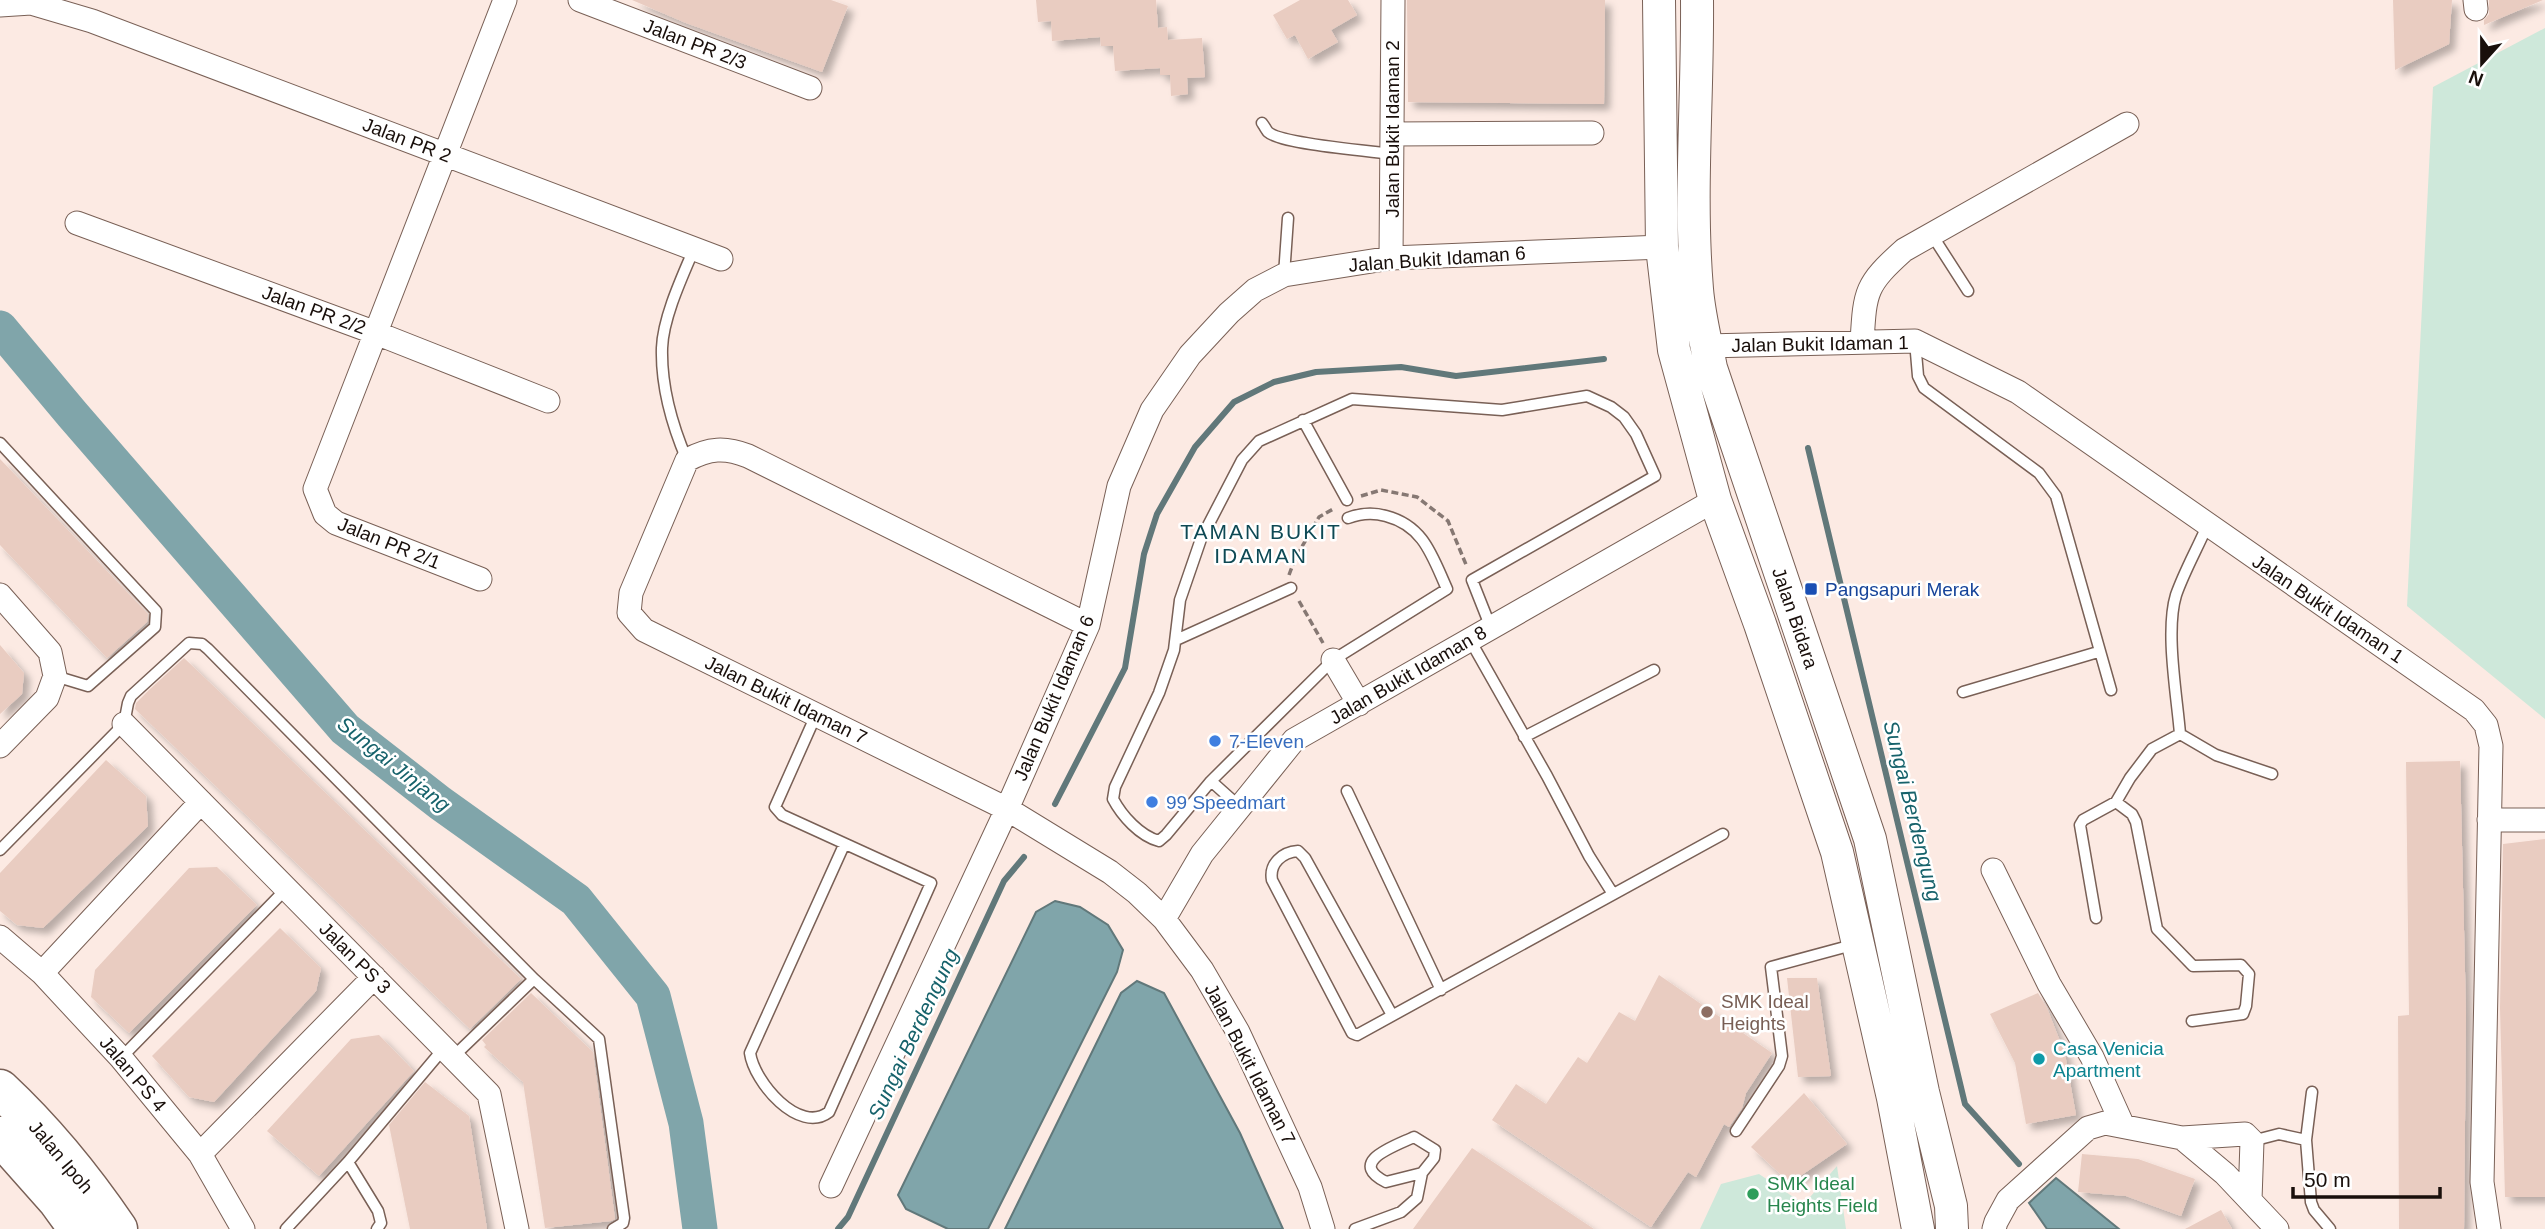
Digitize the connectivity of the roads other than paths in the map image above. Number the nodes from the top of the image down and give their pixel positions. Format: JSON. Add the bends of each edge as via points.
{"nodes":[{"id":1,"x":505,"y":0,"type":"edge"},
{"id":2,"x":580,"y":0,"type":"edge"},
{"id":3,"x":1393,"y":0,"type":"edge"},
{"id":4,"x":1659,"y":0,"type":"edge"},
{"id":5,"x":1697,"y":0,"type":"edge"},
{"id":6,"x":0,"y":5,"type":"edge"},
{"id":7,"x":810,"y":88,"type":"dead end"},
{"id":8,"x":1262,"y":122,"type":"dead end"},
{"id":9,"x":2127,"y":124,"type":"dead end"},
{"id":10,"x":1592,"y":133,"type":"dead end"},
{"id":11,"x":1392,"y":144,"type":"junction"},
{"id":12,"x":445,"y":154,"type":"junction"},
{"id":13,"x":1288,"y":218,"type":"dead end"},
{"id":14,"x":77,"y":223,"type":"dead end"},
{"id":15,"x":1933,"y":235,"type":"junction"},
{"id":16,"x":1662,"y":247,"type":"junction"},
{"id":17,"x":694,"y":249,"type":"junction"},
{"id":18,"x":1391,"y":258,"type":"junction"},
{"id":19,"x":722,"y":260,"type":"dead end"},
{"id":20,"x":1284,"y":275,"type":"junction"},
{"id":21,"x":1968,"y":291,"type":"dead end"},
{"id":22,"x":376,"y":332,"type":"junction"},
{"id":23,"x":1915,"y":341,"type":"junction"},
{"id":24,"x":1862,"y":342,"type":"junction"},
{"id":25,"x":1706,"y":345,"type":"junction"},
{"id":26,"x":548,"y":401,"type":"dead end"},
{"id":27,"x":1303,"y":420,"type":"junction"},
{"id":28,"x":0,"y":443,"type":"edge"},
{"id":29,"x":687,"y":460,"type":"junction"},
{"id":30,"x":1346,"y":500,"type":"road end"},
{"id":31,"x":1714,"y":500,"type":"junction"},
{"id":32,"x":1348,"y":518,"type":"dead end"},
{"id":33,"x":2207,"y":526,"type":"junction"},
{"id":34,"x":480,"y":579,"type":"dead end"},
{"id":35,"x":1292,"y":588,"type":"road end"},
{"id":36,"x":0,"y":595,"type":"edge"},
{"id":37,"x":1088,"y":625,"type":"junction"},
{"id":38,"x":1491,"y":628,"type":"junction"},
{"id":39,"x":1176,"y":640,"type":"junction"},
{"id":40,"x":1470,"y":640,"type":"junction"},
{"id":41,"x":2098,"y":652,"type":"junction"},
{"id":42,"x":1333,"y":660,"type":"junction"},
{"id":43,"x":1654,"y":670,"type":"dead end"},
{"id":44,"x":55,"y":676,"type":"junction"},
{"id":45,"x":2111,"y":690,"type":"dead end"},
{"id":46,"x":1963,"y":692,"type":"dead end"},
{"id":47,"x":1359,"y":704,"type":"junction"},
{"id":48,"x":816,"y":715,"type":"junction"},
{"id":49,"x":124,"y":724,"type":"junction"},
{"id":50,"x":2180,"y":734,"type":"junction"},
{"id":51,"x":1524,"y":737,"type":"junction"},
{"id":52,"x":0,"y":746,"type":"edge"},
{"id":53,"x":2272,"y":775,"type":"dead end"},
{"id":54,"x":1211,"y":781,"type":"junction"},
{"id":55,"x":1348,"y":791,"type":"dead end"},
{"id":56,"x":201,"y":802,"type":"junction"},
{"id":57,"x":2116,"y":802,"type":"junction"},
{"id":58,"x":1240,"y":807,"type":"junction"},
{"id":59,"x":1007,"y":809,"type":"junction"},
{"id":60,"x":2489,"y":820,"type":"junction"},
{"id":61,"x":2545,"y":820,"type":"edge"},
{"id":62,"x":1723,"y":834,"type":"dead end"},
{"id":63,"x":845,"y":845,"type":"junction"},
{"id":64,"x":0,"y":850,"type":"edge"},
{"id":65,"x":1993,"y":870,"type":"dead end"},
{"id":66,"x":287,"y":888,"type":"junction"},
{"id":67,"x":1612,"y":894,"type":"junction"},
{"id":68,"x":2096,"y":918,"type":"dead end"},
{"id":69,"x":1164,"y":919,"type":"junction"},
{"id":70,"x":0,"y":937,"type":"edge"},
{"id":71,"x":1859,"y":943,"type":"junction"},
{"id":72,"x":42,"y":973,"type":"junction"},
{"id":73,"x":374,"y":977,"type":"junction"},
{"id":74,"x":534,"y":979,"type":"junction"},
{"id":75,"x":1441,"y":990,"type":"junction"},
{"id":76,"x":1392,"y":1016,"type":"junction"},
{"id":77,"x":2192,"y":1021,"type":"dead end"},
{"id":78,"x":448,"y":1053,"type":"junction"},
{"id":79,"x":121,"y":1058,"type":"junction"},
{"id":80,"x":0,"y":1089,"type":"edge"},
{"id":81,"x":2312,"y":1092,"type":"dead end"},
{"id":82,"x":2123,"y":1126,"type":"junction"},
{"id":83,"x":1736,"y":1131,"type":"dead end"},
{"id":84,"x":0,"y":1136,"type":"edge"},
{"id":85,"x":2182,"y":1138,"type":"junction"},
{"id":86,"x":2306,"y":1140,"type":"junction"},
{"id":87,"x":2252,"y":1141,"type":"junction"},
{"id":88,"x":200,"y":1154,"type":"junction"},
{"id":89,"x":348,"y":1162,"type":"junction"},
{"id":90,"x":1422,"y":1173,"type":"junction"},
{"id":91,"x":831,"y":1186,"type":"dead end"},
{"id":92,"x":2250,"y":1200,"type":"junction"},
{"id":93,"x":78,"y":1229,"type":"edge"},
{"id":94,"x":118,"y":1229,"type":"edge"},
{"id":95,"x":243,"y":1229,"type":"edge"},
{"id":96,"x":286,"y":1229,"type":"edge"},
{"id":97,"x":377,"y":1229,"type":"edge"},
{"id":98,"x":517,"y":1229,"type":"edge"},
{"id":99,"x":613,"y":1229,"type":"edge"},
{"id":100,"x":1323,"y":1229,"type":"edge"},
{"id":101,"x":1355,"y":1229,"type":"edge"},
{"id":102,"x":1919,"y":1229,"type":"edge"},
{"id":103,"x":1952,"y":1229,"type":"edge"},
{"id":104,"x":1994,"y":1229,"type":"edge"},
{"id":105,"x":2277,"y":1229,"type":"edge"},
{"id":106,"x":2330,"y":1229,"type":"edge"},
{"id":107,"x":2489,"y":1229,"type":"edge"}],
"edges":[{"from":1,"to":12,"type":"street"},
{"from":2,"to":7,"type":"street","name":"Jalan PR 2/3"},
{"from":3,"to":11,"type":"street","name":"Jalan Bukit Idaman 2"},
{"from":4,"to":16,"type":"main road","name":"Jalan Bidara"},
{"from":5,"to":25,"type":"main road","name":"Jalan Bidara","via":[[1695,246]]},
{"from":6,"to":12,"type":"street","name":"Jalan PR 2","via":[[31,4],[92,21]]},
{"from":8,"to":11,"type":"lane","via":[[1275,136],[1309,143]]},
{"from":9,"to":15,"type":"street"},
{"from":10,"to":11,"type":"street"},
{"from":11,"to":18,"type":"street","name":"Jalan Bukit Idaman 2"},
{"from":12,"to":17,"type":"street","name":"Jalan PR 2"},
{"from":12,"to":22,"type":"street"},
{"from":13,"to":20,"type":"lane"},
{"from":14,"to":22,"type":"street","name":"Jalan PR 2/2"},
{"from":15,"to":21,"type":"lane"},
{"from":15,"to":24,"type":"street","via":[[1905,250],[1879,273],[1865,298]]},
{"from":16,"to":18,"type":"street","name":"Jalan Bukit Idaman 6"},
{"from":16,"to":31,"type":"main road","name":"Jalan Bidara","via":[[1674,350]]},
{"from":17,"to":19,"type":"street","name":"Jalan PR 2"},
{"from":17,"to":29,"type":"lane","via":[[666,324],[662,348],[666,394]]},
{"from":18,"to":20,"type":"street","name":"Jalan Bukit Idaman 6"},
{"from":20,"to":37,"type":"street","name":"Jalan Bukit Idaman 6","via":[[1255,290],[1229,313],[1190,355],[1153,410],[1119,486]]},
{"from":22,"to":26,"type":"street","name":"Jalan PR 2/2"},
{"from":22,"to":34,"type":"street","name":"Jalan PR 2/1","via":[[315,489],[325,514],[336,523]]},
{"from":23,"to":24,"type":"street","name":"Jalan Bukit Idaman 1"},
{"from":23,"to":33,"type":"street","name":"Jalan Bukit Idaman 1","via":[[2018,392]]},
{"from":23,"to":41,"type":"lane","via":[[1918,376],[1924,388],[2039,473],[2056,496]]},
{"from":24,"to":25,"type":"street","name":"Jalan Bukit Idaman 1"},
{"from":25,"to":103,"type":"main road","name":"Jalan Bidara","via":[[1870,839],[1951,1206]]},
{"from":27,"to":30,"type":"lane"},
{"from":27,"to":38,"type":"lane","via":[[1352,399],[1502,410],[1587,397],[1625,418],[1655,476],[1472,580]]},
{"from":27,"to":39,"type":"lane","via":[[1259,441],[1242,460],[1201,539],[1180,600]]},
{"from":28,"to":44,"type":"lane","via":[[156,611],[155,627],[88,686]]},
{"from":29,"to":37,"type":"street","via":[[724,448],[748,456]]},
{"from":29,"to":48,"type":"street","name":"Jalan Bukit Idaman 7","via":[[631,593],[629,613],[643,630]]},
{"from":31,"to":38,"type":"street","name":"Jalan Bukit Idaman 8"},
{"from":31,"to":71,"type":"main road","name":"Jalan Bidara","via":[[1834,843]]},
{"from":32,"to":42,"type":"lane","via":[[1368,513],[1411,525],[1447,589]]},
{"from":33,"to":50,"type":"lane","via":[[2173,613]]},
{"from":33,"to":60,"type":"street","name":"Jalan Bukit Idaman 1","via":[[2474,710],[2486,724],[2491,746]]},
{"from":35,"to":39,"type":"lane"},
{"from":36,"to":44,"type":"street","via":[[50,652]]},
{"from":37,"to":59,"type":"street","name":"Jalan Bukit Idaman 6"},
{"from":38,"to":40,"type":"street","name":"Jalan Bukit Idaman 8"},
{"from":39,"to":54,"type":"lane","via":[[1159,693],[1113,799],[1147,838],[1159,841]]},
{"from":40,"to":47,"type":"street","name":"Jalan Bukit Idaman 8"},
{"from":40,"to":51,"type":"lane"},
{"from":41,"to":45,"type":"lane"},
{"from":41,"to":46,"type":"lane"},
{"from":42,"to":47,"type":"street"},
{"from":42,"to":54,"type":"lane"},
{"from":43,"to":51,"type":"lane"},
{"from":44,"to":52,"type":"street","via":[[47,698]]},
{"from":47,"to":58,"type":"street","name":"Jalan Bukit Idaman 8","via":[[1294,740]]},
{"from":48,"to":59,"type":"street","name":"Jalan Bukit Idaman 7"},
{"from":48,"to":63,"type":"lane","via":[[775,807],[782,815]]},
{"from":49,"to":56,"type":"street","name":"Jalan PS 3"},
{"from":49,"to":64,"type":"lane"},
{"from":49,"to":74,"type":"lane","via":[[131,696],[189,643],[202,645]]},
{"from":50,"to":53,"type":"lane","via":[[2216,755]]},
{"from":50,"to":57,"type":"lane","via":[[2152,749]]},
{"from":51,"to":67,"type":"lane"},
{"from":54,"to":58,"type":"lane"},
{"from":55,"to":75,"type":"lane"},
{"from":56,"to":66,"type":"street","name":"Jalan PS 3"},
{"from":56,"to":72,"type":"street"},
{"from":57,"to":68,"type":"lane","via":[[2080,825]]},
{"from":57,"to":77,"type":"lane","via":[[2136,822],[2157,929],[2193,966],[2241,965],[2249,974],[2243,1014]]},
{"from":58,"to":69,"type":"street","name":"Jalan Bukit Idaman 8","via":[[1202,854]]},
{"from":59,"to":69,"type":"street","name":"Jalan Bukit Idaman 7","via":[[1110,872]]},
{"from":59,"to":91,"type":"street","name":"Jalan Bukit Idaman 6"},
{"from":60,"to":61,"type":"street"},
{"from":60,"to":107,"type":"street","name":"Jalan Bukit Idaman 1","via":[[2482,1182]]},
{"from":62,"to":67,"type":"lane"},
{"from":63,"to":63,"type":"lane","via":[[750,1054],[757,1075],[779,1101],[809,1119],[829,1112],[931,883]]},
{"from":65,"to":82,"type":"street","via":[[2049,984],[2092,1057]]},
{"from":66,"to":73,"type":"street","name":"Jalan PS 3"},
{"from":66,"to":79,"type":"lane"},
{"from":67,"to":75,"type":"lane"},
{"from":69,"to":100,"type":"street","name":"Jalan Bukit Idaman 7","via":[[1202,970],[1238,1032],[1310,1186]]},
{"from":70,"to":72,"type":"street","name":"Jalan PS 4"},
{"from":71,"to":83,"type":"lane","via":[[1771,967],[1782,1056]]},
{"from":71,"to":102,"type":"main road","name":"Jalan Bidara"},
{"from":72,"to":79,"type":"street","name":"Jalan PS 4"},
{"from":73,"to":78,"type":"street","name":"Jalan PS 3"},
{"from":73,"to":88,"type":"street"},
{"from":74,"to":78,"type":"lane"},
{"from":74,"to":99,"type":"lane","via":[[599,1038],[624,1217],[624,1223]]},
{"from":75,"to":76,"type":"lane"},
{"from":76,"to":76,"type":"lane","via":[[1357,1035],[1352,1033],[1272,880],[1273,864],[1290,851],[1298,850],[1306,858]]},
{"from":78,"to":89,"type":"lane"},
{"from":78,"to":98,"type":"street","name":"Jalan PS 3","via":[[489,1094]]},
{"from":79,"to":88,"type":"street","name":"Jalan PS 4"},
{"from":80,"to":94,"type":"highway","name":"Jalan Ipoh","via":[[34,1123]]},
{"from":81,"to":86,"type":"lane"},
{"from":82,"to":85,"type":"street"},
{"from":82,"to":104,"type":"street","via":[[2105,1123],[2088,1128],[2008,1200]]},
{"from":84,"to":93,"type":"highway","name":"Jalan Ipoh"},
{"from":85,"to":87,"type":"street","via":[[2245,1134]]},
{"from":85,"to":92,"type":"street"},
{"from":86,"to":87,"type":"lane","via":[[2279,1134]]},
{"from":86,"to":106,"type":"lane","via":[[2311,1202]]},
{"from":87,"to":92,"type":"street"},
{"from":88,"to":95,"type":"street","name":"Jalan PS 4"},
{"from":89,"to":96,"type":"lane"},
{"from":89,"to":97,"type":"lane","via":[[378,1211],[382,1223]]},
{"from":90,"to":90,"type":"lane","via":[[1435,1150],[1414,1137],[1375,1156],[1371,1163],[1375,1177],[1386,1182]]},
{"from":90,"to":101,"type":"lane","via":[[1417,1198],[1401,1212]]},
{"from":92,"to":105,"type":"street"}]}
